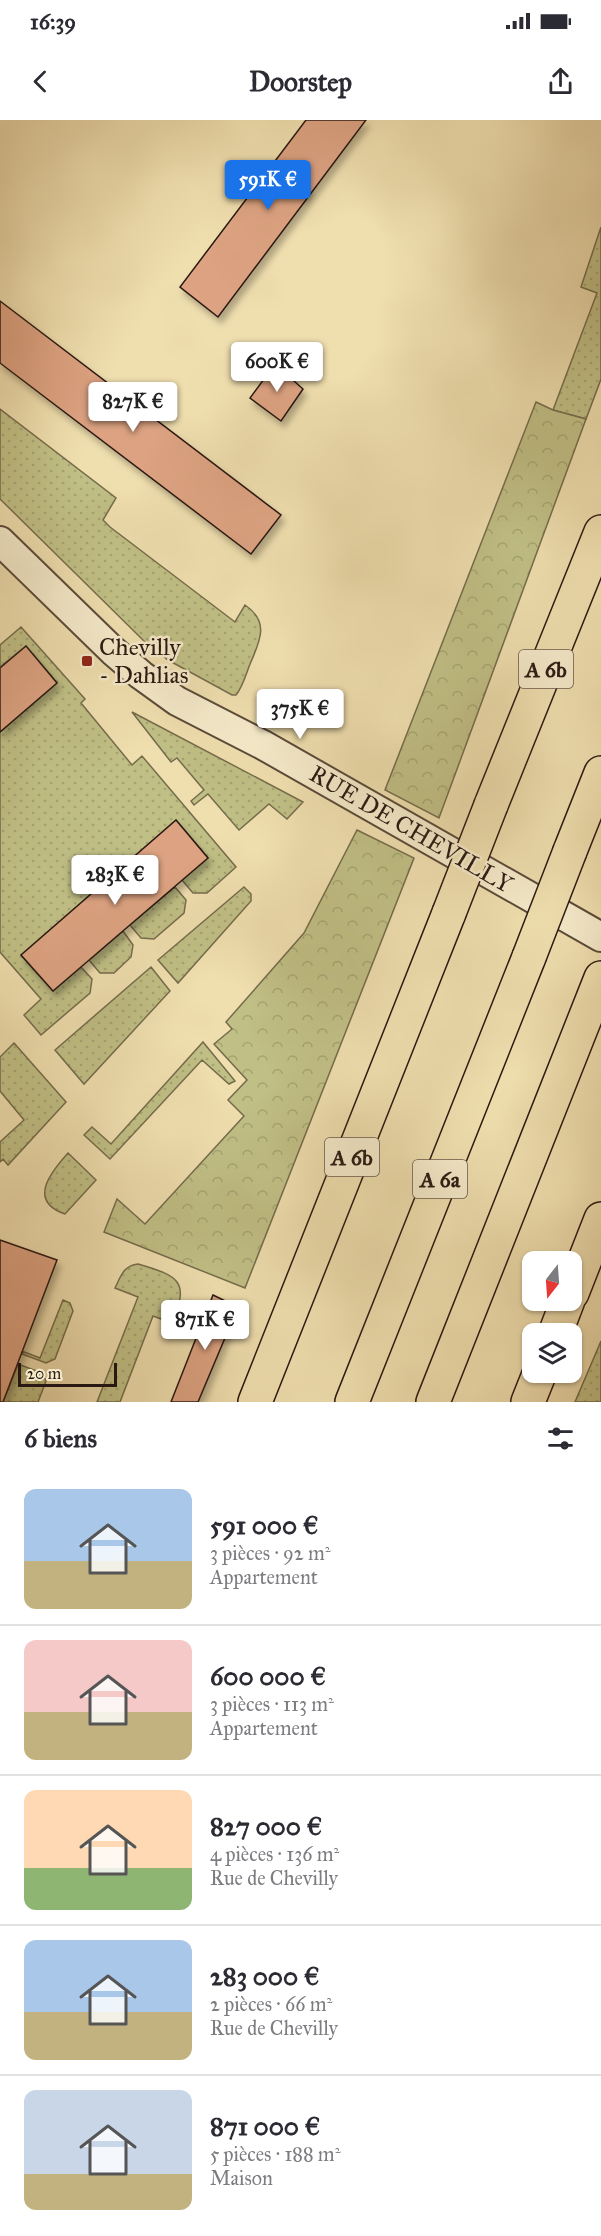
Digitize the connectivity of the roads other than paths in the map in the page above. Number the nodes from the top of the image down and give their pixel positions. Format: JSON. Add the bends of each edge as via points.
{"nodes":[{"id":1,"x":601,"y":532,"type":"edge"},
{"id":2,"x":0,"y":541,"type":"edge"},
{"id":3,"x":601,"y":773,"type":"edge"},
{"id":4,"x":601,"y":937,"type":"edge"},
{"id":5,"x":597,"y":987,"type":"edge"},
{"id":6,"x":601,"y":1219,"type":"edge"},
{"id":7,"x":582,"y":1267,"type":"edge"},
{"id":8,"x":536,"y":1383,"type":"edge"},
{"id":9,"x":255,"y":1402,"type":"edge"},
{"id":10,"x":352,"y":1402,"type":"edge"},
{"id":11,"x":432,"y":1402,"type":"edge"},
{"id":12,"x":528,"y":1402,"type":"edge"}],
"edges":[{"from":1,"to":9,"type":"highway","number":"A 6b","bridge":true},
{"from":2,"to":4,"type":"street","name":"RUE DE CHEVILLY","via":[[113,651],[177,701],[273,751]]},
{"from":3,"to":10,"type":"highway","number":"A 6a","bridge":true},
{"from":5,"to":11,"type":"highway"},
{"from":6,"to":7,"type":"highway"},
{"from":8,"to":12,"type":"highway"}]}
